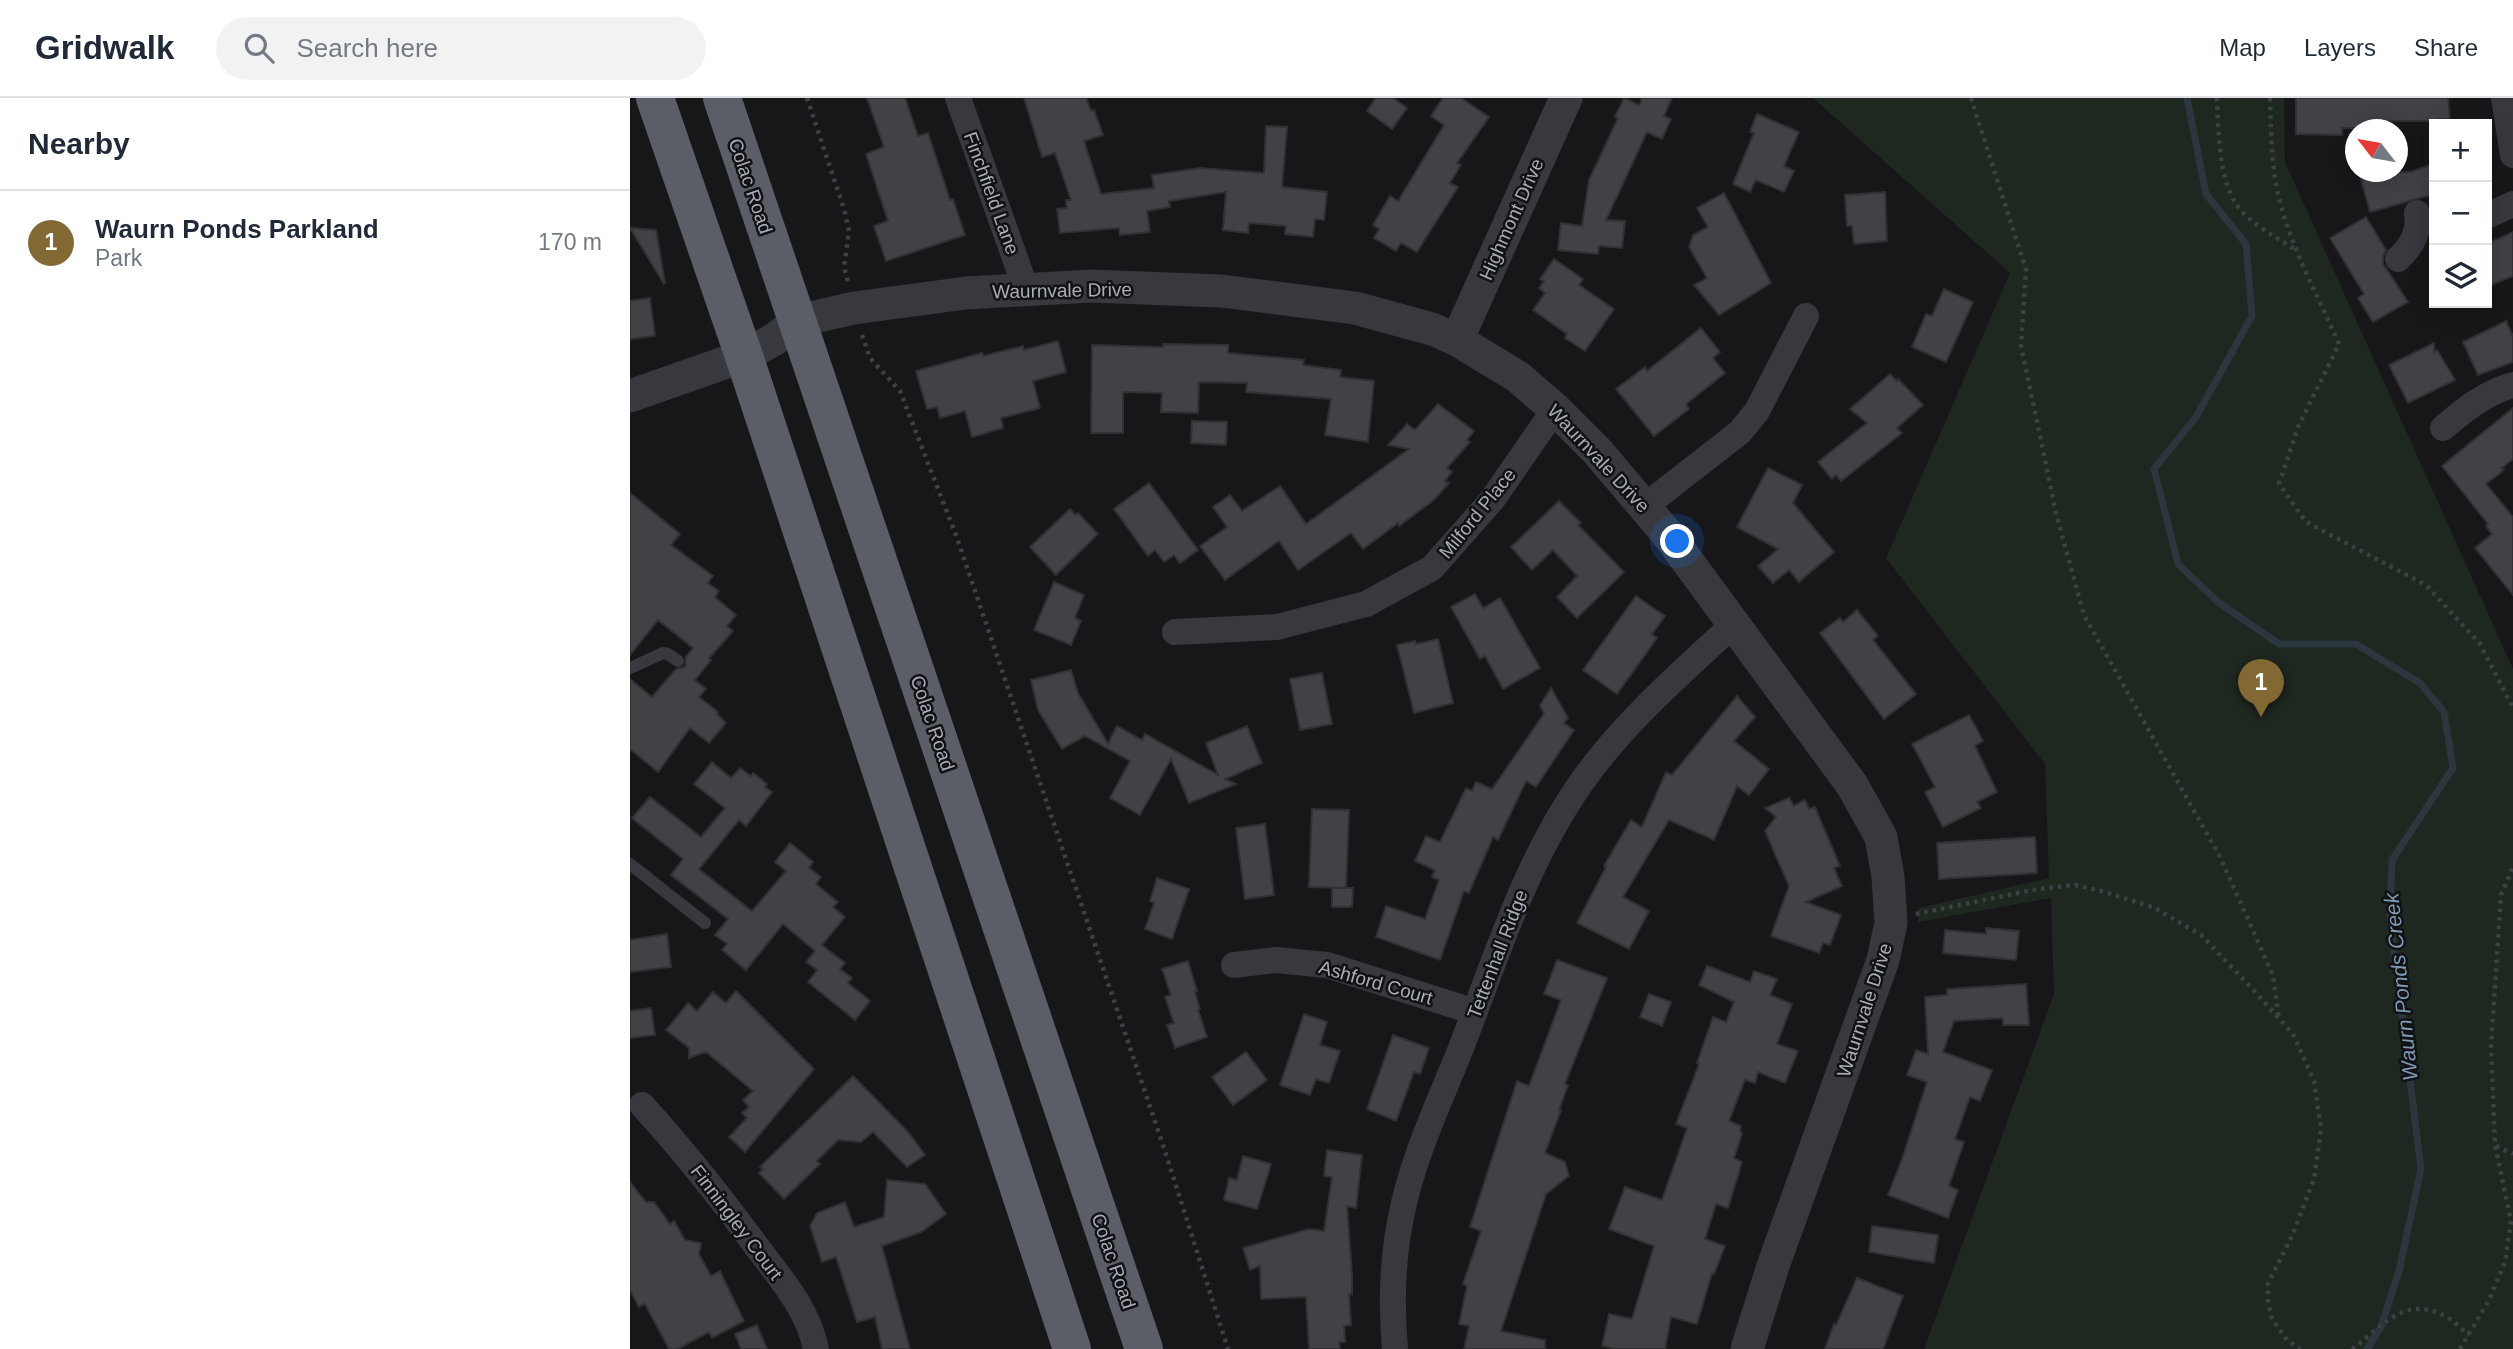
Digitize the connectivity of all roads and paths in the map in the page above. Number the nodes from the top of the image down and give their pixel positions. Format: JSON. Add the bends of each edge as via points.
{"nodes":[{"id":1,"x":655,"y":98,"type":"edge"},
{"id":2,"x":722,"y":98,"type":"edge"},
{"id":3,"x":807,"y":98,"type":"edge"},
{"id":4,"x":958,"y":98,"type":"edge"},
{"id":5,"x":1971,"y":98,"type":"edge"},
{"id":6,"x":2217,"y":98,"type":"edge"},
{"id":7,"x":2270,"y":98,"type":"edge"},
{"id":8,"x":2504,"y":98,"type":"edge"},
{"id":9,"x":1560,"y":100,"type":"edge"},
{"id":10,"x":2513,"y":155,"type":"edge"},
{"id":11,"x":2513,"y":204,"type":"edge"},
{"id":12,"x":2492,"y":214,"type":"edge"},
{"id":13,"x":2422,"y":226,"type":"edge"},
{"id":14,"x":2297,"y":251,"type":"junction"},
{"id":15,"x":2398,"y":259,"type":"dead end"},
{"id":16,"x":1026,"y":289,"type":"junction"},
{"id":17,"x":854,"y":308,"type":"junction"},
{"id":18,"x":1806,"y":316,"type":"dead end"},
{"id":19,"x":772,"y":339,"type":"junction"},
{"id":20,"x":1457,"y":340,"type":"junction"},
{"id":21,"x":2513,"y":385,"type":"edge"},
{"id":22,"x":630,"y":396,"type":"edge"},
{"id":23,"x":1555,"y":409,"type":"junction"},
{"id":24,"x":2443,"y":428,"type":"dead end"},
{"id":25,"x":1644,"y":507,"type":"junction"},
{"id":26,"x":1735,"y":623,"type":"junction"},
{"id":27,"x":1175,"y":632,"type":"dead end"},
{"id":28,"x":678,"y":661,"type":"dead end"},
{"id":29,"x":630,"y":668,"type":"edge"},
{"id":30,"x":2513,"y":708,"type":"edge"},
{"id":31,"x":630,"y":864,"type":"edge"},
{"id":32,"x":2513,"y":867,"type":"edge"},
{"id":33,"x":1915,"y":914,"type":"dead end"},
{"id":34,"x":705,"y":923,"type":"dead end"},
{"id":35,"x":1234,"y":965,"type":"dead end"},
{"id":36,"x":1475,"y":1012,"type":"junction"},
{"id":37,"x":2279,"y":1019,"type":"junction"},
{"id":38,"x":642,"y":1105,"type":"dead end"},
{"id":39,"x":2495,"y":1145,"type":"junction"},
{"id":40,"x":2513,"y":1154,"type":"edge"},
{"id":41,"x":2512,"y":1220,"type":"edge"},
{"id":42,"x":2469,"y":1335,"type":"junction"},
{"id":43,"x":816,"y":1349,"type":"edge"},
{"id":44,"x":1072,"y":1349,"type":"edge"},
{"id":45,"x":1144,"y":1349,"type":"edge"},
{"id":46,"x":1228,"y":1349,"type":"edge"},
{"id":47,"x":1395,"y":1349,"type":"edge"},
{"id":48,"x":1747,"y":1349,"type":"edge"},
{"id":49,"x":2300,"y":1349,"type":"edge"},
{"id":50,"x":2352,"y":1349,"type":"edge"},
{"id":51,"x":2460,"y":1349,"type":"edge"}],
"edges":[{"from":1,"to":19,"type":"highway","name":"Colac Road"},
{"from":2,"to":19,"type":"highway","name":"Colac Road"},
{"from":3,"to":17,"type":"path","via":[[845,209],[849,231],[845,267]]},
{"from":4,"to":16,"type":"street","name":"Finchfield Lane"},
{"from":5,"to":37,"type":"path","via":[[2026,270],[2021,345],[2056,513],[2084,615],[2220,857],[2273,975]]},
{"from":6,"to":14,"type":"path","via":[[2228,188],[2252,220]]},
{"from":7,"to":14,"type":"path","via":[[2278,196]]},
{"from":8,"to":10,"type":"street"},
{"from":9,"to":20,"type":"street","name":"Highmont Drive"},
{"from":11,"to":12,"type":"street"},
{"from":13,"to":15,"type":"street"},
{"from":14,"to":30,"type":"path","via":[[2339,344],[2298,427],[2279,484],[2306,522],[2426,585],[2480,644]]},
{"from":16,"to":17,"type":"street","name":"Waurnvale Drive"},
{"from":16,"to":20,"type":"street","name":"Waurnvale Drive","via":[[1091,286],[1221,291],[1355,308]]},
{"from":17,"to":19,"type":"street","name":"Waurnvale Drive"},
{"from":17,"to":46,"type":"path","via":[[870,358],[900,391],[957,538]]},
{"from":18,"to":25,"type":"street","via":[[1757,411],[1740,432]]},
{"from":19,"to":22,"type":"street","name":"Waurnvale Drive"},
{"from":19,"to":44,"type":"highway","name":"Colac Road"},
{"from":19,"to":45,"type":"highway","name":"Colac Road"},
{"from":20,"to":23,"type":"street","name":"Waurnvale Drive","via":[[1518,377]]},
{"from":21,"to":24,"type":"street","via":[[2474,402]]},
{"from":23,"to":25,"type":"street","name":"Waurnvale Drive"},
{"from":23,"to":27,"type":"street","name":"Milford Place","via":[[1492,500],[1432,568],[1366,604],[1303,620],[1278,626]]},
{"from":25,"to":26,"type":"street","name":"Waurnvale Drive"},
{"from":26,"to":36,"type":"street","name":"Tettenhall Ridge","via":[[1661,693],[1581,783],[1521,891]]},
{"from":26,"to":48,"type":"street","name":"Waurnvale Drive","via":[[1852,785],[1881,837],[1892,912],[1883,960]]},
{"from":28,"to":29,"type":"lane","via":[[665,653]]},
{"from":31,"to":34,"type":"lane"},
{"from":32,"to":39,"type":"path","via":[[2501,895],[2491,1046]]},
{"from":33,"to":37,"type":"path","via":[[2038,889],[2075,886],[2105,892],[2155,908],[2201,935]]},
{"from":35,"to":36,"type":"street","name":"Ashford Court","via":[[1276,960],[1327,965]]},
{"from":36,"to":47,"type":"street","name":"Tettenhall Ridge","via":[[1401,1216],[1391,1308]]},
{"from":37,"to":49,"type":"path","via":[[2293,1034],[2314,1080],[2321,1129],[2314,1179],[2268,1283],[2272,1319]]},
{"from":38,"to":43,"type":"street","name":"Finningley Court","via":[[794,1297]]},
{"from":39,"to":40,"type":"path"},
{"from":39,"to":41,"type":"path"},
{"from":41,"to":42,"type":"path","via":[[2505,1262]]},
{"from":42,"to":50,"type":"path","via":[[2443,1315],[2423,1309],[2393,1314]]},
{"from":42,"to":51,"type":"path"}]}
